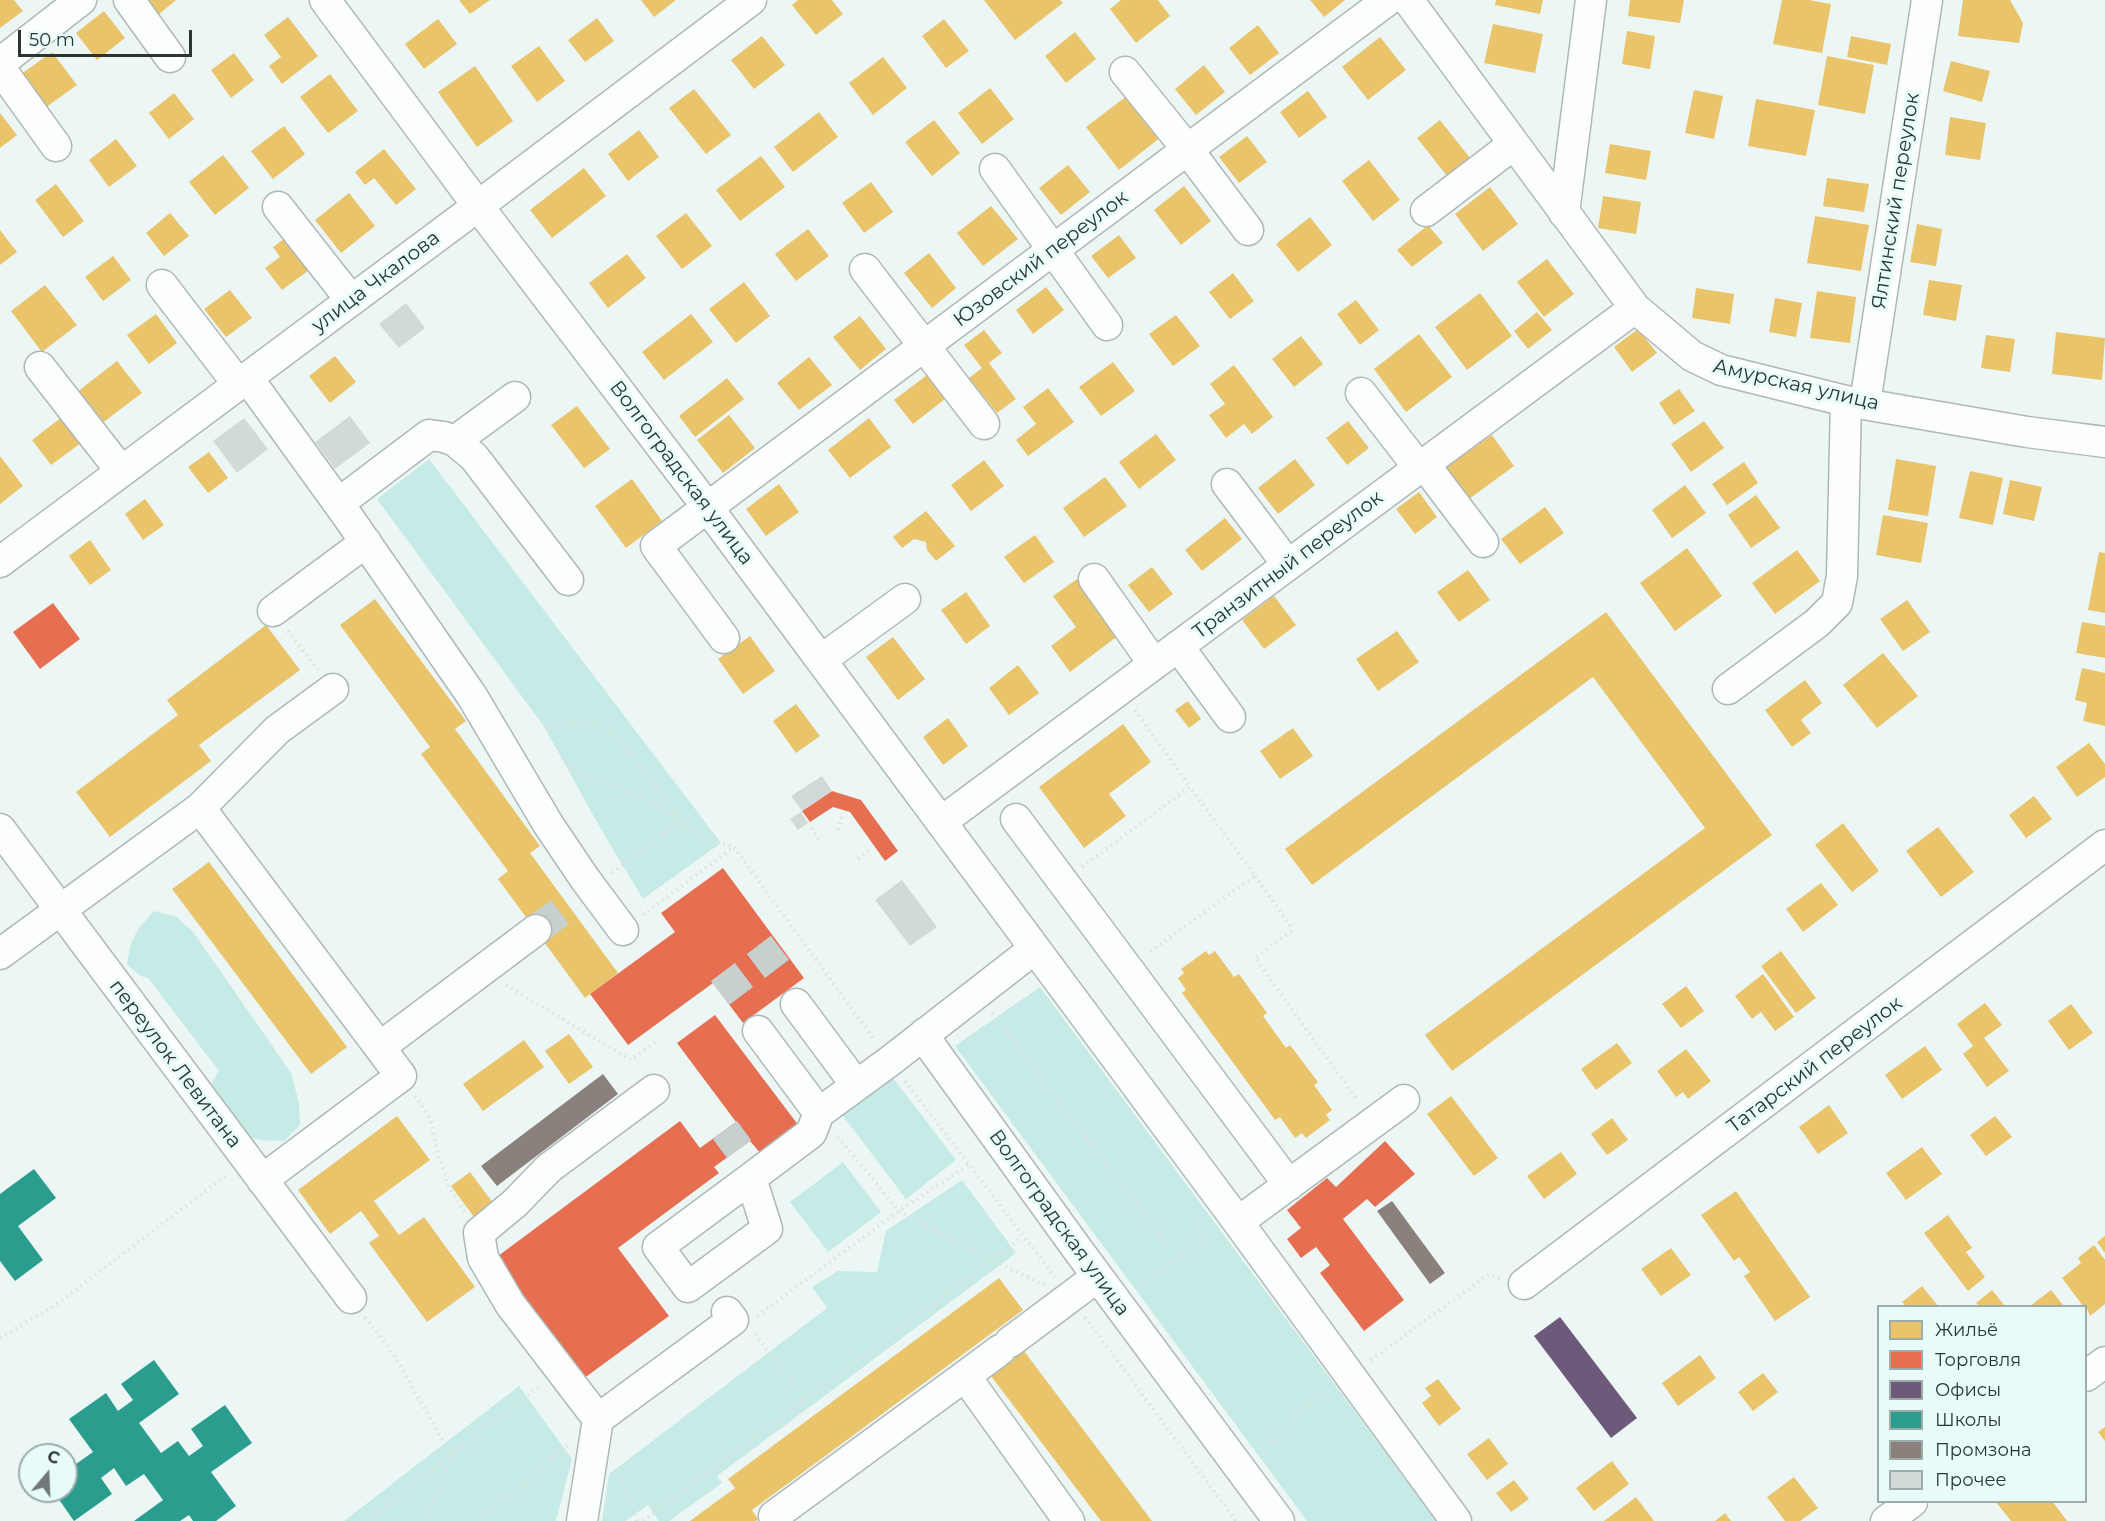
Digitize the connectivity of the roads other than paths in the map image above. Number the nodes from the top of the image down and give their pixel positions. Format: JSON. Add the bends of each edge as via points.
{"nodes":[{"id":1,"x":81,"y":0,"type":"edge"},
{"id":2,"x":129,"y":0,"type":"edge"},
{"id":3,"x":325,"y":0,"type":"edge"},
{"id":4,"x":751,"y":0,"type":"edge"},
{"id":5,"x":1388,"y":0,"type":"edge"},
{"id":6,"x":1408,"y":0,"type":"edge"},
{"id":7,"x":1591,"y":0,"type":"edge"},
{"id":8,"x":1927,"y":0,"type":"edge"},
{"id":9,"x":170,"y":57,"type":"dead end"},
{"id":10,"x":0,"y":63,"type":"edge"},
{"id":11,"x":0,"y":68,"type":"edge"},
{"id":12,"x":1125,"y":72,"type":"dead end"},
{"id":13,"x":1514,"y":144,"type":"junction"},
{"id":14,"x":56,"y":146,"type":"dead end"},
{"id":15,"x":1188,"y":150,"type":"junction"},
{"id":16,"x":995,"y":169,"type":"dead end"},
{"id":17,"x":478,"y":206,"type":"junction"},
{"id":18,"x":278,"y":207,"type":"dead end"},
{"id":19,"x":1426,"y":211,"type":"dead end"},
{"id":20,"x":1564,"y":213,"type":"junction"},
{"id":21,"x":1248,"y":230,"type":"dead end"},
{"id":22,"x":1053,"y":250,"type":"junction"},
{"id":23,"x":865,"y":269,"type":"dead end"},
{"id":24,"x":162,"y":285,"type":"dead end"},
{"id":25,"x":351,"y":300,"type":"junction"},
{"id":26,"x":1635,"y":308,"type":"junction"},
{"id":27,"x":1107,"y":325,"type":"dead end"},
{"id":28,"x":924,"y":346,"type":"junction"},
{"id":29,"x":40,"y":367,"type":"dead end"},
{"id":30,"x":243,"y":380,"type":"junction"},
{"id":31,"x":1361,"y":393,"type":"dead end"},
{"id":32,"x":515,"y":397,"type":"dead end"},
{"id":33,"x":1855,"y":402,"type":"junction"},
{"id":34,"x":984,"y":424,"type":"dead end"},
{"id":35,"x":455,"y":441,"type":"junction"},
{"id":36,"x":2105,"y":442,"type":"edge"},
{"id":37,"x":1422,"y":466,"type":"junction"},
{"id":38,"x":121,"y":471,"type":"junction"},
{"id":39,"x":1227,"y":484,"type":"dead end"},
{"id":40,"x":339,"y":503,"type":"junction"},
{"id":41,"x":701,"y":513,"type":"junction"},
{"id":42,"x":366,"y":542,"type":"junction"},
{"id":43,"x":1483,"y":542,"type":"dead end"},
{"id":44,"x":0,"y":561,"type":"edge"},
{"id":45,"x":1288,"y":565,"type":"junction"},
{"id":46,"x":1094,"y":579,"type":"dead end"},
{"id":47,"x":568,"y":580,"type":"dead end"},
{"id":48,"x":905,"y":599,"type":"dead end"},
{"id":49,"x":273,"y":611,"type":"road end"},
{"id":50,"x":724,"y":638,"type":"dead end"},
{"id":51,"x":1178,"y":646,"type":"junction"},
{"id":52,"x":821,"y":660,"type":"junction"},
{"id":53,"x":1154,"y":664,"type":"junction"},
{"id":54,"x":333,"y":689,"type":"road end"},
{"id":55,"x":1728,"y":689,"type":"dead end"},
{"id":56,"x":1230,"y":717,"type":"dead end"},
{"id":57,"x":200,"y":808,"type":"junction"},
{"id":58,"x":1016,"y":819,"type":"dead end"},
{"id":59,"x":941,"y":822,"type":"junction"},
{"id":60,"x":0,"y":829,"type":"edge"},
{"id":61,"x":2105,"y":845,"type":"edge"},
{"id":62,"x":60,"y":910,"type":"junction"},
{"id":63,"x":536,"y":930,"type":"tunnel mouth"},
{"id":64,"x":623,"y":930,"type":"road end"},
{"id":65,"x":1034,"y":949,"type":"junction"},
{"id":66,"x":0,"y":954,"type":"edge"},
{"id":67,"x":796,"y":1004,"type":"dead end"},
{"id":68,"x":758,"y":1031,"type":"dead end"},
{"id":69,"x":925,"y":1033,"type":"junction"},
{"id":70,"x":380,"y":1047,"type":"junction"},
{"id":71,"x":856,"y":1085,"type":"junction"},
{"id":72,"x":654,"y":1090,"type":"dead end"},
{"id":73,"x":1404,"y":1100,"type":"dead end"},
{"id":74,"x":819,"y":1113,"type":"junction"},
{"id":75,"x":254,"y":1170,"type":"junction"},
{"id":76,"x":751,"y":1178,"type":"junction"},
{"id":77,"x":1288,"y":1185,"type":"junction"},
{"id":78,"x":1238,"y":1222,"type":"junction"},
{"id":79,"x":1097,"y":1277,"type":"junction"},
{"id":80,"x":1524,"y":1284,"type":"road end"},
{"id":81,"x":351,"y":1298,"type":"road end"},
{"id":82,"x":723,"y":1303,"type":"junction"},
{"id":83,"x":2105,"y":1362,"type":"edge"},
{"id":84,"x":2087,"y":1375,"type":"edge"},
{"id":85,"x":965,"y":1376,"type":"junction"},
{"id":86,"x":598,"y":1419,"type":"junction"},
{"id":87,"x":1911,"y":1503,"type":"edge"},
{"id":88,"x":582,"y":1521,"type":"edge"},
{"id":89,"x":777,"y":1521,"type":"edge"},
{"id":90,"x":1069,"y":1521,"type":"edge"},
{"id":91,"x":1279,"y":1521,"type":"edge"},
{"id":92,"x":1456,"y":1521,"type":"edge"},
{"id":93,"x":1886,"y":1521,"type":"edge"}],
"edges":[{"from":1,"to":10,"type":"street"},
{"from":2,"to":9,"type":"street"},
{"from":3,"to":17,"type":"street","name":"Волгоградская улица"},
{"from":4,"to":17,"type":"street","name":"улица Чкалова"},
{"from":5,"to":15,"type":"street","name":"Юзовский переулок"},
{"from":6,"to":13,"type":"street","name":"Амурская улица"},
{"from":7,"to":20,"type":"street"},
{"from":8,"to":33,"type":"street","name":"Ялтинский переулок"},
{"from":11,"to":14,"type":"street"},
{"from":12,"to":15,"type":"street"},
{"from":13,"to":19,"type":"street"},
{"from":13,"to":20,"type":"street","name":"Амурская улица"},
{"from":15,"to":21,"type":"street"},
{"from":15,"to":22,"type":"street","name":"Юзовский переулок"},
{"from":16,"to":22,"type":"street"},
{"from":17,"to":25,"type":"street","name":"улица Чкалова"},
{"from":17,"to":41,"type":"street","name":"Волгоградская улица"},
{"from":18,"to":25,"type":"street"},
{"from":20,"to":26,"type":"street","name":"Амурская улица"},
{"from":22,"to":27,"type":"street"},
{"from":22,"to":28,"type":"street","name":"Юзовский переулок"},
{"from":23,"to":28,"type":"street"},
{"from":24,"to":30,"type":"street"},
{"from":25,"to":30,"type":"street","name":"улица Чкалова"},
{"from":26,"to":33,"type":"street","name":"Амурская улица","via":[[1706,364]]},
{"from":26,"to":37,"type":"street","name":"Транзитный переулок"},
{"from":28,"to":34,"type":"street"},
{"from":28,"to":41,"type":"street","name":"Юзовский переулок"},
{"from":29,"to":38,"type":"street"},
{"from":30,"to":38,"type":"street","name":"улица Чкалова"},
{"from":30,"to":40,"type":"street"},
{"from":31,"to":37,"type":"street"},
{"from":32,"to":35,"type":"street"},
{"from":33,"to":36,"type":"street","name":"Амурская улица"},
{"from":33,"to":55,"type":"street","name":"Ялтинский переулок","via":[[1837,603]]},
{"from":35,"to":40,"type":"street","via":[[429,435]]},
{"from":35,"to":47,"type":"street","via":[[474,458]]},
{"from":37,"to":43,"type":"street"},
{"from":37,"to":45,"type":"street","name":"Транзитный переулок"},
{"from":38,"to":44,"type":"street","name":"улица Чкалова"},
{"from":39,"to":45,"type":"street"},
{"from":40,"to":42,"type":"street"},
{"from":41,"to":50,"type":"street","name":"Юзовский переулок","via":[[656,546]]},
{"from":41,"to":52,"type":"street","name":"Волгоградская улица"},
{"from":42,"to":49,"type":"street"},
{"from":42,"to":64,"type":"street","via":[[472,696],[548,824]]},
{"from":45,"to":51,"type":"street","name":"Транзитный переулок"},
{"from":46,"to":53,"type":"street"},
{"from":48,"to":52,"type":"street"},
{"from":51,"to":53,"type":"street","name":"Транзитный переулок"},
{"from":51,"to":56,"type":"street"},
{"from":52,"to":59,"type":"street","name":"Волгоградская улица"},
{"from":53,"to":59,"type":"street","name":"Транзитный переулок"},
{"from":54,"to":57,"type":"street","via":[[277,730]]},
{"from":57,"to":62,"type":"street"},
{"from":57,"to":70,"type":"street"},
{"from":58,"to":77,"type":"street"},
{"from":59,"to":65,"type":"street","name":"Волгоградская улица"},
{"from":60,"to":62,"type":"street","name":"переулок Левитана"},
{"from":61,"to":80,"type":"street","name":"Татарский переулок"},
{"from":62,"to":66,"type":"street"},
{"from":62,"to":75,"type":"street","name":"переулок Левитана"},
{"from":63,"to":70,"type":"street"},
{"from":65,"to":69,"type":"street"},
{"from":65,"to":78,"type":"street","name":"Волгоградская улица"},
{"from":67,"to":71,"type":"street"},
{"from":68,"to":74,"type":"street"},
{"from":69,"to":71,"type":"street"},
{"from":69,"to":79,"type":"street","name":"Волгоградская улица"},
{"from":70,"to":75,"type":"street","via":[[401,1076]]},
{"from":71,"to":74,"type":"street"},
{"from":72,"to":86,"type":"street","via":[[549,1168],[479,1233],[483,1258],[510,1304]]},
{"from":73,"to":77,"type":"street"},
{"from":74,"to":76,"type":"street","via":[[811,1133]]},
{"from":75,"to":81,"type":"street","name":"переулок Левитана"},
{"from":76,"to":82,"type":"street","via":[[767,1229]]},
{"from":76,"to":82,"type":"street","via":[[658,1247],[688,1287]]},
{"from":77,"to":78,"type":"street"},
{"from":78,"to":92,"type":"street","name":"Волгоградская улица"},
{"from":79,"to":85,"type":"street"},
{"from":79,"to":91,"type":"street","name":"Волгоградская улица"},
{"from":82,"to":86,"type":"street","via":[[733,1320]]},
{"from":83,"to":84,"type":"street"},
{"from":85,"to":89,"type":"street","via":[[774,1516]]},
{"from":85,"to":90,"type":"street"},
{"from":86,"to":88,"type":"street"},
{"from":87,"to":93,"type":"street"}]}
